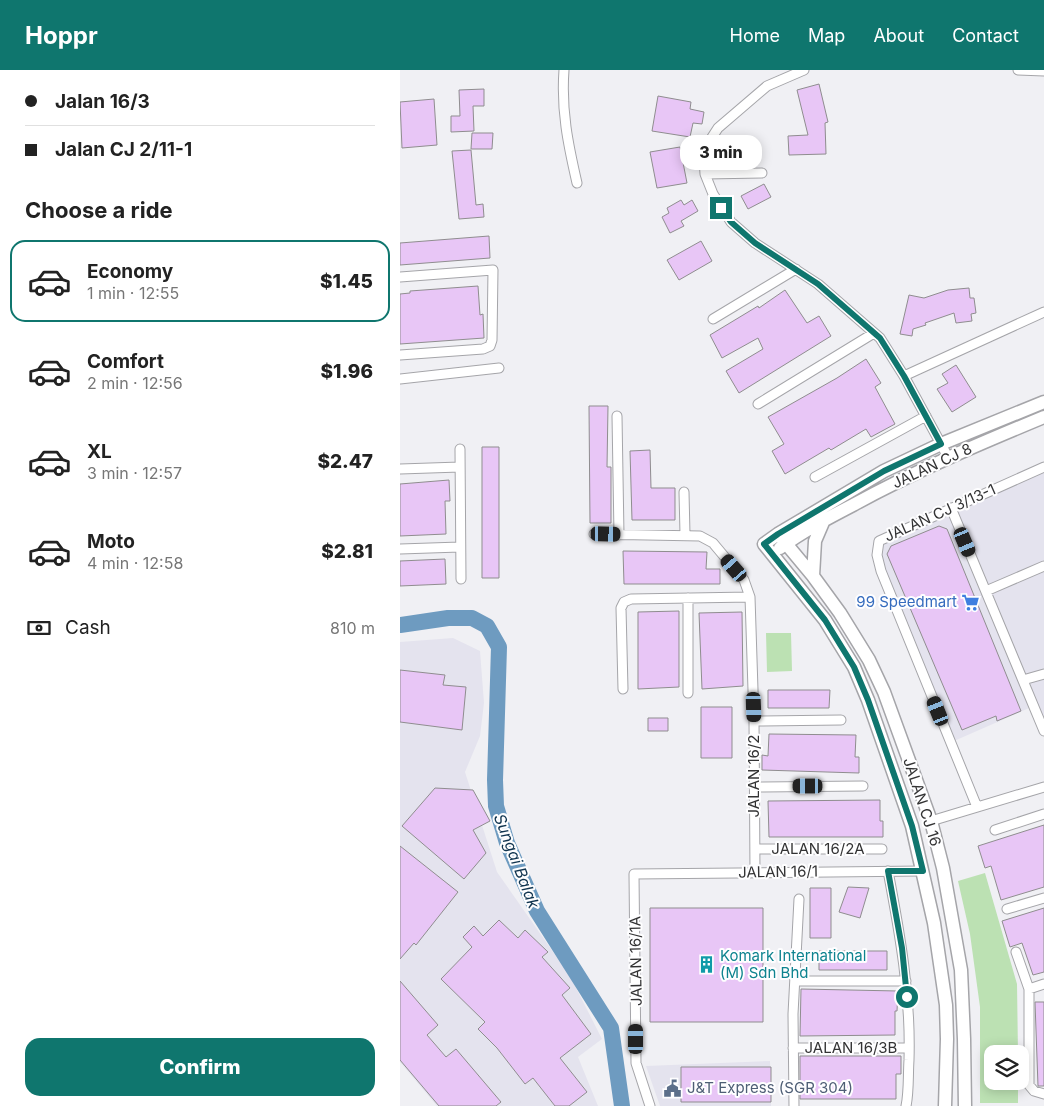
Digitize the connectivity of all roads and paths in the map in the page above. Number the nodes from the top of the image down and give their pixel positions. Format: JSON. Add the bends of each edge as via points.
{"nodes":[{"id":1,"x":564,"y":70,"type":"edge"},
{"id":2,"x":804,"y":70,"type":"edge"},
{"id":3,"x":1018,"y":70,"type":"edge"},
{"id":4,"x":1044,"y":71,"type":"edge"},
{"id":5,"x":762,"y":173,"type":"dead end"},
{"id":6,"x":705,"y":174,"type":"junction"},
{"id":7,"x":577,"y":182,"type":"dead end"},
{"id":8,"x":796,"y":269,"type":"junction"},
{"id":9,"x":400,"y":277,"type":"edge"},
{"id":10,"x":1044,"y":312,"type":"edge"},
{"id":11,"x":713,"y":319,"type":"dead end"},
{"id":12,"x":874,"y":333,"type":"junction"},
{"id":13,"x":400,"y":355,"type":"edge"},
{"id":14,"x":499,"y":368,"type":"dead end"},
{"id":15,"x":904,"y":376,"type":"junction"},
{"id":16,"x":400,"y":379,"type":"edge"},
{"id":17,"x":1044,"y":402,"type":"edge"},
{"id":18,"x":758,"y":404,"type":"dead end"},
{"id":19,"x":617,"y":416,"type":"dead end"},
{"id":20,"x":926,"y":416,"type":"junction"},
{"id":21,"x":1044,"y":417,"type":"edge"},
{"id":22,"x":941,"y":444,"type":"junction"},
{"id":23,"x":460,"y":449,"type":"dead end"},
{"id":24,"x":948,"y":457,"type":"junction"},
{"id":25,"x":1044,"y":466,"type":"edge"},
{"id":26,"x":460,"y":467,"type":"junction"},
{"id":27,"x":400,"y":469,"type":"edge"},
{"id":28,"x":815,"y":477,"type":"dead end"},
{"id":29,"x":684,"y":492,"type":"dead end"},
{"id":30,"x":951,"y":508,"type":"junction"},
{"id":31,"x":824,"y":520,"type":"junction"},
{"id":32,"x":594,"y":534,"type":"dead end"},
{"id":33,"x":685,"y":534,"type":"junction"},
{"id":34,"x":619,"y":535,"type":"junction"},
{"id":35,"x":782,"y":539,"type":"junction"},
{"id":36,"x":764,"y":544,"type":"joint"},
{"id":37,"x":460,"y":547,"type":"junction"},
{"id":38,"x":400,"y":549,"type":"edge"},
{"id":39,"x":772,"y":554,"type":"junction"},
{"id":40,"x":1044,"y":566,"type":"edge"},
{"id":41,"x":814,"y":576,"type":"junction"},
{"id":42,"x":461,"y":580,"type":"dead end"},
{"id":43,"x":986,"y":591,"type":"junction"},
{"id":44,"x":750,"y":597,"type":"junction"},
{"id":45,"x":688,"y":598,"type":"junction"},
{"id":46,"x":1044,"y":674,"type":"edge"},
{"id":47,"x":1023,"y":680,"type":"junction"},
{"id":48,"x":623,"y":689,"type":"dead end"},
{"id":49,"x":688,"y":693,"type":"dead end"},
{"id":50,"x":841,"y":720,"type":"dead end"},
{"id":51,"x":754,"y":721,"type":"junction"},
{"id":52,"x":1044,"y":731,"type":"edge"},
{"id":53,"x":863,"y":786,"type":"dead end"},
{"id":54,"x":754,"y":787,"type":"junction"},
{"id":55,"x":1044,"y":787,"type":"edge"},
{"id":56,"x":977,"y":807,"type":"junction"},
{"id":57,"x":1044,"y":814,"type":"edge"},
{"id":58,"x":931,"y":821,"type":"junction"},
{"id":59,"x":995,"y":830,"type":"dead end"},
{"id":60,"x":755,"y":849,"type":"junction"},
{"id":61,"x":882,"y":849,"type":"dead end"},
{"id":62,"x":888,"y":871,"type":"junction"},
{"id":63,"x":923,"y":871,"type":"junction"},
{"id":64,"x":755,"y":873,"type":"junction"},
{"id":65,"x":634,"y":874,"type":"joint"},
{"id":66,"x":1044,"y":898,"type":"edge"},
{"id":67,"x":799,"y":899,"type":"dead end"},
{"id":68,"x":1007,"y":909,"type":"dead end"},
{"id":69,"x":1016,"y":952,"type":"dead end"},
{"id":70,"x":796,"y":981,"type":"junction"},
{"id":71,"x":906,"y":981,"type":"junction"},
{"id":72,"x":1044,"y":984,"type":"edge"},
{"id":73,"x":1029,"y":989,"type":"junction"},
{"id":74,"x":792,"y":1048,"type":"junction"},
{"id":75,"x":909,"y":1048,"type":"junction"},
{"id":76,"x":1044,"y":1094,"type":"edge"},
{"id":77,"x":650,"y":1106,"type":"edge"},
{"id":78,"x":794,"y":1106,"type":"edge"},
{"id":79,"x":906,"y":1106,"type":"edge"},
{"id":80,"x":945,"y":1106,"type":"edge"},
{"id":81,"x":965,"y":1106,"type":"edge"}],
"edges":[{"from":1,"to":7,"type":"street","via":[[563,110]]},
{"from":2,"to":6,"type":"street","via":[[768,86],[718,128],[707,145]]},
{"from":3,"to":4,"type":"street"},
{"from":5,"to":6,"type":"street"},
{"from":6,"to":8,"type":"street","via":[[731,222],[755,243]]},
{"from":8,"to":11,"type":"street"},
{"from":8,"to":12,"type":"street"},
{"from":9,"to":13,"type":"street","via":[[493,270],[490,346]]},
{"from":10,"to":15,"type":"street"},
{"from":12,"to":15,"type":"street"},
{"from":12,"to":18,"type":"street"},
{"from":14,"to":16,"type":"street"},
{"from":15,"to":20,"type":"street"},
{"from":17,"to":22,"type":"street","name":"JALAN CJ 8"},
{"from":19,"to":34,"type":"street"},
{"from":20,"to":22,"type":"street"},
{"from":20,"to":28,"type":"street"},
{"from":21,"to":24,"type":"street","name":"JALAN CJ 8"},
{"from":22,"to":24,"type":"street"},
{"from":22,"to":35,"type":"street","name":"JALAN CJ 8","via":[[884,471]]},
{"from":23,"to":26,"type":"street"},
{"from":24,"to":31,"type":"street","name":"JALAN CJ 8"},
{"from":25,"to":30,"type":"street","name":"JALAN CJ 3/13-1"},
{"from":26,"to":27,"type":"street"},
{"from":26,"to":37,"type":"street"},
{"from":29,"to":33,"type":"street"},
{"from":30,"to":43,"type":"street"},
{"from":30,"to":56,"type":"street","name":"JALAN CJ 3/13-1","via":[[879,541],[877,554],[881,571]]},
{"from":31,"to":35,"type":"street","name":"JALAN CJ 8"},
{"from":31,"to":41,"type":"street","via":[[815,541]]},
{"from":32,"to":34,"type":"street","name":"JALAN 16/2"},
{"from":33,"to":34,"type":"street","name":"JALAN 16/2"},
{"from":33,"to":44,"type":"street","name":"JALAN 16/2","via":[[700,536],[713,543],[744,580]]},
{"from":35,"to":36,"type":"street","name":"JALAN CJ 8"},
{"from":35,"to":39,"type":"street","name":"JALAN CJ 8"},
{"from":35,"to":41,"type":"street","name":"JALAN CJ 16"},
{"from":36,"to":39,"type":"street","name":"JALAN CJ 16"},
{"from":37,"to":38,"type":"street"},
{"from":37,"to":42,"type":"street"},
{"from":39,"to":63,"type":"street","name":"JALAN CJ 16","via":[[825,620],[854,667],[912,826]]},
{"from":40,"to":43,"type":"street"},
{"from":41,"to":58,"type":"street","name":"JALAN CJ 16","via":[[869,660]]},
{"from":43,"to":47,"type":"street"},
{"from":44,"to":45,"type":"street"},
{"from":44,"to":51,"type":"street","name":"JALAN 16/2"},
{"from":45,"to":48,"type":"street","via":[[630,599],[624,602],[621,608]]},
{"from":45,"to":49,"type":"street"},
{"from":46,"to":47,"type":"street"},
{"from":47,"to":52,"type":"street"},
{"from":50,"to":51,"type":"street"},
{"from":51,"to":54,"type":"street","name":"JALAN 16/2"},
{"from":53,"to":54,"type":"street"},
{"from":54,"to":60,"type":"street","name":"JALAN 16/2"},
{"from":55,"to":56,"type":"street"},
{"from":56,"to":58,"type":"street"},
{"from":57,"to":59,"type":"street"},
{"from":58,"to":81,"type":"street","name":"JALAN CJ 16","via":[[943,868],[960,970]]},
{"from":60,"to":61,"type":"street","name":"JALAN 16/2A"},
{"from":60,"to":64,"type":"street","name":"JALAN 16/2"},
{"from":62,"to":63,"type":"street","name":"JALAN 16/1"},
{"from":62,"to":64,"type":"street","name":"JALAN 16/1"},
{"from":62,"to":71,"type":"street"},
{"from":63,"to":80,"type":"street","name":"JALAN CJ 16","via":[[946,1005]]},
{"from":64,"to":65,"type":"street","name":"JALAN 16/1"},
{"from":65,"to":77,"type":"street","name":"JALAN 16/1A","via":[[636,1063]]},
{"from":66,"to":68,"type":"street"},
{"from":67,"to":70,"type":"street"},
{"from":69,"to":73,"type":"street"},
{"from":70,"to":71,"type":"street"},
{"from":70,"to":74,"type":"street"},
{"from":71,"to":75,"type":"street"},
{"from":72,"to":73,"type":"street"},
{"from":73,"to":76,"type":"street","via":[[1029,1085],[1034,1091]]},
{"from":74,"to":75,"type":"street","name":"JALAN 16/3B"},
{"from":74,"to":78,"type":"street"},
{"from":75,"to":79,"type":"street"}]}
